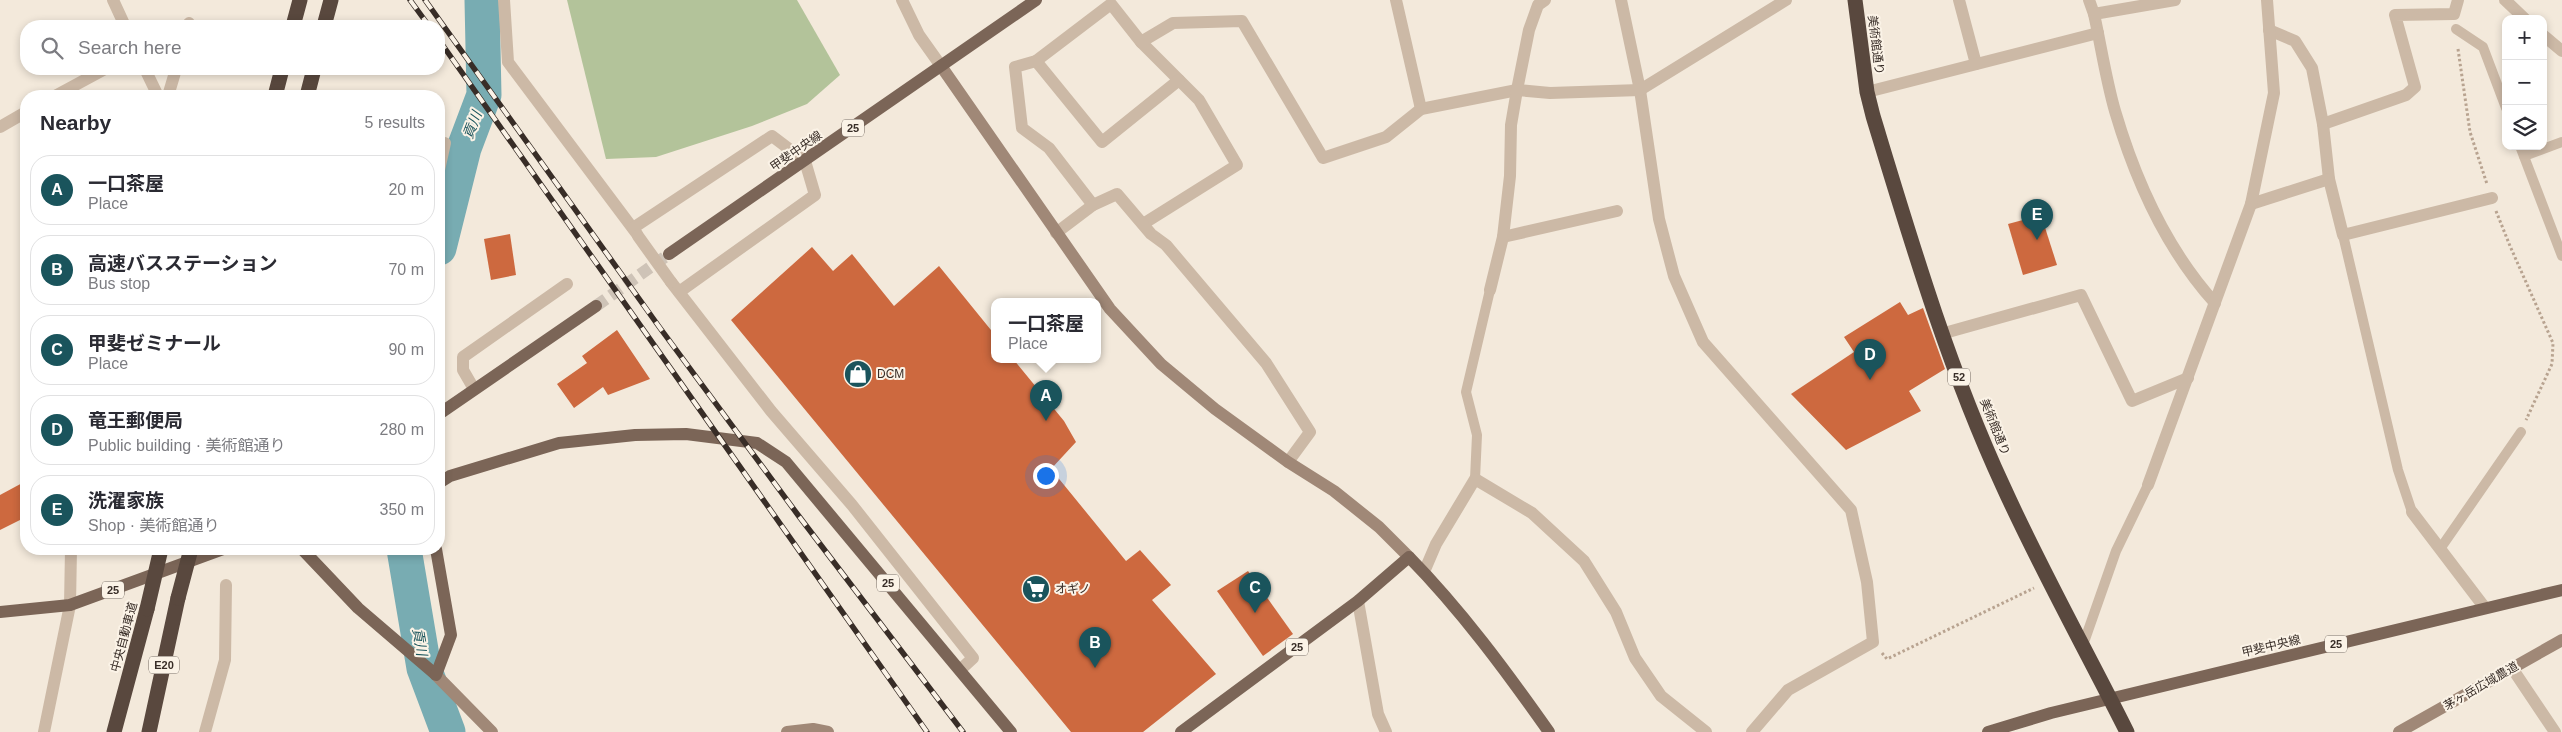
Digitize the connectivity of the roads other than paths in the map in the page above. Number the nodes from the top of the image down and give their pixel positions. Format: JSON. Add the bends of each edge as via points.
{"nodes":[{"id":1,"x":113,"y":0,"type":"edge"},
{"id":2,"x":300,"y":0,"type":"edge"},
{"id":3,"x":331,"y":0,"type":"edge"},
{"id":4,"x":504,"y":0,"type":"edge"},
{"id":5,"x":902,"y":0,"type":"edge"},
{"id":6,"x":1036,"y":0,"type":"edge"},
{"id":7,"x":1396,"y":0,"type":"edge"},
{"id":8,"x":1545,"y":0,"type":"edge"},
{"id":9,"x":1621,"y":0,"type":"edge"},
{"id":10,"x":1786,"y":0,"type":"edge"},
{"id":11,"x":1855,"y":0,"type":"edge"},
{"id":12,"x":1959,"y":0,"type":"edge"},
{"id":13,"x":2089,"y":0,"type":"edge"},
{"id":14,"x":2175,"y":0,"type":"edge"},
{"id":15,"x":2267,"y":0,"type":"edge"},
{"id":16,"x":2458,"y":0,"type":"edge"},
{"id":17,"x":2505,"y":0,"type":"edge"},
{"id":18,"x":2094,"y":14,"type":"junction"},
{"id":19,"x":2521,"y":15,"type":"edge"},
{"id":20,"x":122,"y":20,"type":"edge"},
{"id":21,"x":295,"y":20,"type":"edge"},
{"id":22,"x":326,"y":20,"type":"edge"},
{"id":23,"x":2456,"y":29,"type":"road end"},
{"id":24,"x":2270,"y":30,"type":"junction"},
{"id":25,"x":2098,"y":33,"type":"junction"},
{"id":26,"x":2547,"y":38,"type":"edge"},
{"id":27,"x":1140,"y":42,"type":"junction"},
{"id":28,"x":2562,"y":51,"type":"edge"},
{"id":29,"x":1036,"y":61,"type":"junction"},
{"id":30,"x":1976,"y":64,"type":"junction"},
{"id":31,"x":941,"y":66,"type":"junction"},
{"id":32,"x":94,"y":75,"type":"edge"},
{"id":33,"x":148,"y":75,"type":"edge"},
{"id":34,"x":174,"y":75,"type":"edge"},
{"id":35,"x":281,"y":75,"type":"edge"},
{"id":36,"x":312,"y":75,"type":"edge"},
{"id":37,"x":1179,"y":80,"type":"junction"},
{"id":38,"x":66,"y":90,"type":"edge"},
{"id":39,"x":155,"y":90,"type":"edge"},
{"id":40,"x":170,"y":90,"type":"edge"},
{"id":41,"x":277,"y":90,"type":"edge"},
{"id":42,"x":309,"y":90,"type":"edge"},
{"id":43,"x":1517,"y":90,"type":"junction"},
{"id":44,"x":1640,"y":90,"type":"junction"},
{"id":45,"x":1867,"y":92,"type":"junction"},
{"id":46,"x":2505,"y":105,"type":"edge"},
{"id":47,"x":1421,"y":109,"type":"junction"},
{"id":48,"x":20,"y":115,"type":"edge"},
{"id":49,"x":2323,"y":124,"type":"junction"},
{"id":50,"x":0,"y":127,"type":"edge"},
{"id":51,"x":2562,"y":142,"type":"edge"},
{"id":52,"x":2522,"y":151,"type":"edge"},
{"id":53,"x":805,"y":161,"type":"junction"},
{"id":54,"x":2329,"y":178,"type":"junction"},
{"id":55,"x":2492,"y":198,"type":"road end"},
{"id":56,"x":2251,"y":204,"type":"junction"},
{"id":57,"x":1093,"y":206,"type":"junction"},
{"id":58,"x":1617,"y":211,"type":"dead end"},
{"id":59,"x":1142,"y":224,"type":"junction"},
{"id":60,"x":635,"y":232,"type":"junction"},
{"id":61,"x":1056,"y":233,"type":"junction"},
{"id":62,"x":2343,"y":235,"type":"junction"},
{"id":63,"x":1502,"y":237,"type":"junction"},
{"id":64,"x":669,"y":254,"type":"tunnel mouth"},
{"id":65,"x":2562,"y":256,"type":"edge"},
{"id":66,"x":567,"y":284,"type":"dead end"},
{"id":67,"x":675,"y":287,"type":"junction"},
{"id":68,"x":1490,"y":290,"type":"joint"},
{"id":69,"x":2215,"y":303,"type":"junction"},
{"id":70,"x":596,"y":306,"type":"tunnel mouth"},
{"id":71,"x":1941,"y":334,"type":"junction"},
{"id":72,"x":2188,"y":378,"type":"junction"},
{"id":73,"x":470,"y":392,"type":"junction"},
{"id":74,"x":445,"y":410,"type":"edge"},
{"id":75,"x":2521,"y":432,"type":"road end"},
{"id":76,"x":1288,"y":462,"type":"junction"},
{"id":77,"x":445,"y":479,"type":"edge"},
{"id":78,"x":1475,"y":479,"type":"junction"},
{"id":79,"x":2148,"y":485,"type":"joint"},
{"id":80,"x":2412,"y":512,"type":"joint"},
{"id":81,"x":2440,"y":549,"type":"junction"},
{"id":82,"x":71,"y":555,"type":"edge"},
{"id":83,"x":160,"y":555,"type":"edge"},
{"id":84,"x":189,"y":555,"type":"edge"},
{"id":85,"x":207,"y":555,"type":"edge"},
{"id":86,"x":308,"y":555,"type":"edge"},
{"id":87,"x":437,"y":555,"type":"edge"},
{"id":88,"x":1409,"y":556,"type":"junction"},
{"id":89,"x":1424,"y":572,"type":"junction"},
{"id":90,"x":226,"y":585,"type":"dead end"},
{"id":91,"x":2562,"y":590,"type":"edge"},
{"id":92,"x":1358,"y":601,"type":"junction"},
{"id":93,"x":70,"y":605,"type":"junction"},
{"id":94,"x":2485,"y":608,"type":"junction"},
{"id":95,"x":0,"y":612,"type":"edge"},
{"id":96,"x":2562,"y":640,"type":"edge"},
{"id":97,"x":2083,"y":645,"type":"junction"},
{"id":98,"x":2512,"y":668,"type":"junction"},
{"id":99,"x":960,"y":670,"type":"junction"},
{"id":100,"x":435,"y":675,"type":"junction"},
{"id":101,"x":2110,"y":698,"type":"junction"},
{"id":102,"x":44,"y":732,"type":"edge"},
{"id":103,"x":114,"y":732,"type":"edge"},
{"id":104,"x":149,"y":732,"type":"edge"},
{"id":105,"x":205,"y":732,"type":"edge"},
{"id":106,"x":492,"y":732,"type":"edge"},
{"id":107,"x":787,"y":732,"type":"edge"},
{"id":108,"x":828,"y":732,"type":"edge"},
{"id":109,"x":1011,"y":732,"type":"edge"},
{"id":110,"x":1181,"y":732,"type":"edge"},
{"id":111,"x":1386,"y":732,"type":"edge"},
{"id":112,"x":1550,"y":732,"type":"edge"},
{"id":113,"x":1706,"y":732,"type":"edge"},
{"id":114,"x":1752,"y":732,"type":"edge"},
{"id":115,"x":1988,"y":732,"type":"edge"},
{"id":116,"x":2127,"y":732,"type":"edge"},
{"id":117,"x":2399,"y":732,"type":"edge"},
{"id":118,"x":2555,"y":732,"type":"edge"}],
"edges":[{"from":1,"to":20,"type":"street"},
{"from":2,"to":21,"type":"highway"},
{"from":3,"to":22,"type":"highway"},
{"from":4,"to":60,"type":"street","via":[[508,62]]},
{"from":5,"to":31,"type":"street","via":[[919,35]]},
{"from":6,"to":31,"type":"main road","name":"甲斐中央線","number":"25"},
{"from":7,"to":47,"type":"street"},
{"from":8,"to":43,"type":"street","via":[[1538,5],[1529,30]]},
{"from":9,"to":44,"type":"street"},
{"from":10,"to":44,"type":"street"},
{"from":11,"to":45,"type":"highway","name":"美術館通り","number":"52"},
{"from":12,"to":30,"type":"street"},
{"from":13,"to":18,"type":"street"},
{"from":14,"to":18,"type":"street"},
{"from":15,"to":24,"type":"street"},
{"from":16,"to":49,"type":"street","via":[[2454,14],[2395,14],[2415,87],[2406,95]]},
{"from":17,"to":19,"type":"street"},
{"from":18,"to":25,"type":"street"},
{"from":23,"to":46,"type":"lane","via":[[2483,47]]},
{"from":24,"to":49,"type":"street","via":[[2294,41],[2312,68]]},
{"from":24,"to":56,"type":"street","via":[[2274,93]]},
{"from":25,"to":30,"type":"street"},
{"from":25,"to":69,"type":"street","via":[[2114,110],[2135,172],[2172,243],[2199,285]]},
{"from":26,"to":28,"type":"street"},
{"from":27,"to":29,"type":"street","via":[[1111,4]]},
{"from":27,"to":37,"type":"street"},
{"from":27,"to":47,"type":"street","via":[[1173,23],[1242,21],[1323,158],[1386,137]]},
{"from":29,"to":37,"type":"street","via":[[1102,142]]},
{"from":29,"to":57,"type":"street","via":[[1015,67],[1022,128],[1049,148]]},
{"from":30,"to":45,"type":"street"},
{"from":31,"to":53,"type":"main road","name":"甲斐中央線","number":"25"},
{"from":31,"to":61,"type":"street"},
{"from":32,"to":38,"type":"street"},
{"from":33,"to":39,"type":"street"},
{"from":34,"to":40,"type":"street"},
{"from":35,"to":41,"type":"highway"},
{"from":36,"to":42,"type":"highway"},
{"from":37,"to":59,"type":"street","via":[[1199,100],[1237,165]]},
{"from":43,"to":44,"type":"street","via":[[1550,93]]},
{"from":43,"to":47,"type":"street"},
{"from":43,"to":63,"type":"street"},
{"from":44,"to":114,"type":"street","via":[[1659,219],[1674,276],[1703,342],[1851,510],[1867,582],[1873,642],[1788,690]]},
{"from":45,"to":71,"type":"highway","name":"美術館通り","number":"52"},
{"from":48,"to":50,"type":"street"},
{"from":49,"to":54,"type":"street"},
{"from":51,"to":52,"type":"lane"},
{"from":52,"to":65,"type":"lane"},
{"from":53,"to":60,"type":"street","via":[[772,136]]},
{"from":53,"to":64,"type":"main road","name":"甲斐中央線","number":"25"},
{"from":53,"to":67,"type":"street","via":[[815,195]]},
{"from":54,"to":56,"type":"street"},
{"from":54,"to":62,"type":"street"},
{"from":55,"to":62,"type":"street"},
{"from":56,"to":69,"type":"street"},
{"from":57,"to":59,"type":"street","via":[[1117,194]]},
{"from":57,"to":61,"type":"street"},
{"from":58,"to":63,"type":"street"},
{"from":59,"to":76,"type":"street","via":[[1166,244],[1266,363],[1310,432]]},
{"from":60,"to":67,"type":"street","bridge":true},
{"from":61,"to":76,"type":"street","via":[[1110,309],[1161,364],[1215,409]]},
{"from":62,"to":80,"type":"lane","via":[[2398,470]]},
{"from":63,"to":68,"type":"street"},
{"from":66,"to":73,"type":"street","via":[[463,357],[462,370]]},
{"from":67,"to":99,"type":"street","via":[[771,411],[852,505],[973,658]]},
{"from":68,"to":78,"type":"lane","via":[[1466,392],[1477,435]]},
{"from":69,"to":72,"type":"street"},
{"from":70,"to":73,"type":"main road"},
{"from":71,"to":72,"type":"street","via":[[2081,294],[2132,401]]},
{"from":71,"to":97,"type":"highway","name":"美術館通り","number":"52","via":[[2002,484]]},
{"from":72,"to":79,"type":"street"},
{"from":73,"to":74,"type":"main road"},
{"from":75,"to":81,"type":"lane"},
{"from":76,"to":88,"type":"street","via":[[1334,491]]},
{"from":77,"to":99,"type":"main road","number":"25","via":[[559,443],[635,435],[686,434],[757,442],[786,462]]},
{"from":78,"to":89,"type":"street","via":[[1436,544]]},
{"from":78,"to":113,"type":"street","via":[[1532,513],[1584,560],[1616,612],[1635,658],[1661,696]]},
{"from":79,"to":97,"type":"lane","via":[[2116,551]]},
{"from":80,"to":81,"type":"street"},
{"from":81,"to":94,"type":"street"},
{"from":82,"to":93,"type":"street"},
{"from":83,"to":103,"type":"highway","name":"中央自動車道","number":"E20","bridge":true},
{"from":84,"to":104,"type":"highway","number":"E20","bridge":true},
{"from":85,"to":93,"type":"main road","number":"25"},
{"from":86,"to":100,"type":"main road","via":[[358,608]]},
{"from":87,"to":100,"type":"main road","via":[[451,635]]},
{"from":88,"to":89,"type":"main road"},
{"from":88,"to":92,"type":"main road","number":"25"},
{"from":89,"to":112,"type":"main road","via":[[1506,672]]},
{"from":90,"to":105,"type":"street","via":[[225,660]]},
{"from":91,"to":94,"type":"main road","name":"甲斐中央線","number":"25"},
{"from":92,"to":110,"type":"main road","number":"25"},
{"from":92,"to":111,"type":"street","via":[[1378,714]]},
{"from":93,"to":95,"type":"main road","number":"25"},
{"from":93,"to":102,"type":"street"},
{"from":94,"to":101,"type":"main road","name":"甲斐中央線","number":"25"},
{"from":96,"to":98,"type":"street","name":"茅ヶ岳広域農道"},
{"from":97,"to":101,"type":"highway","name":"美術館通り","number":"52"},
{"from":98,"to":117,"type":"street","name":"茅ヶ岳広域農道"},
{"from":98,"to":118,"type":"street"},
{"from":99,"to":109,"type":"main road","number":"25"},
{"from":100,"to":106,"type":"street"},
{"from":101,"to":115,"type":"main road","name":"甲斐中央線","number":"25"},
{"from":101,"to":116,"type":"highway","name":"美術館通り","number":"52"},
{"from":107,"to":108,"type":"street","via":[[813,729]]}]}
